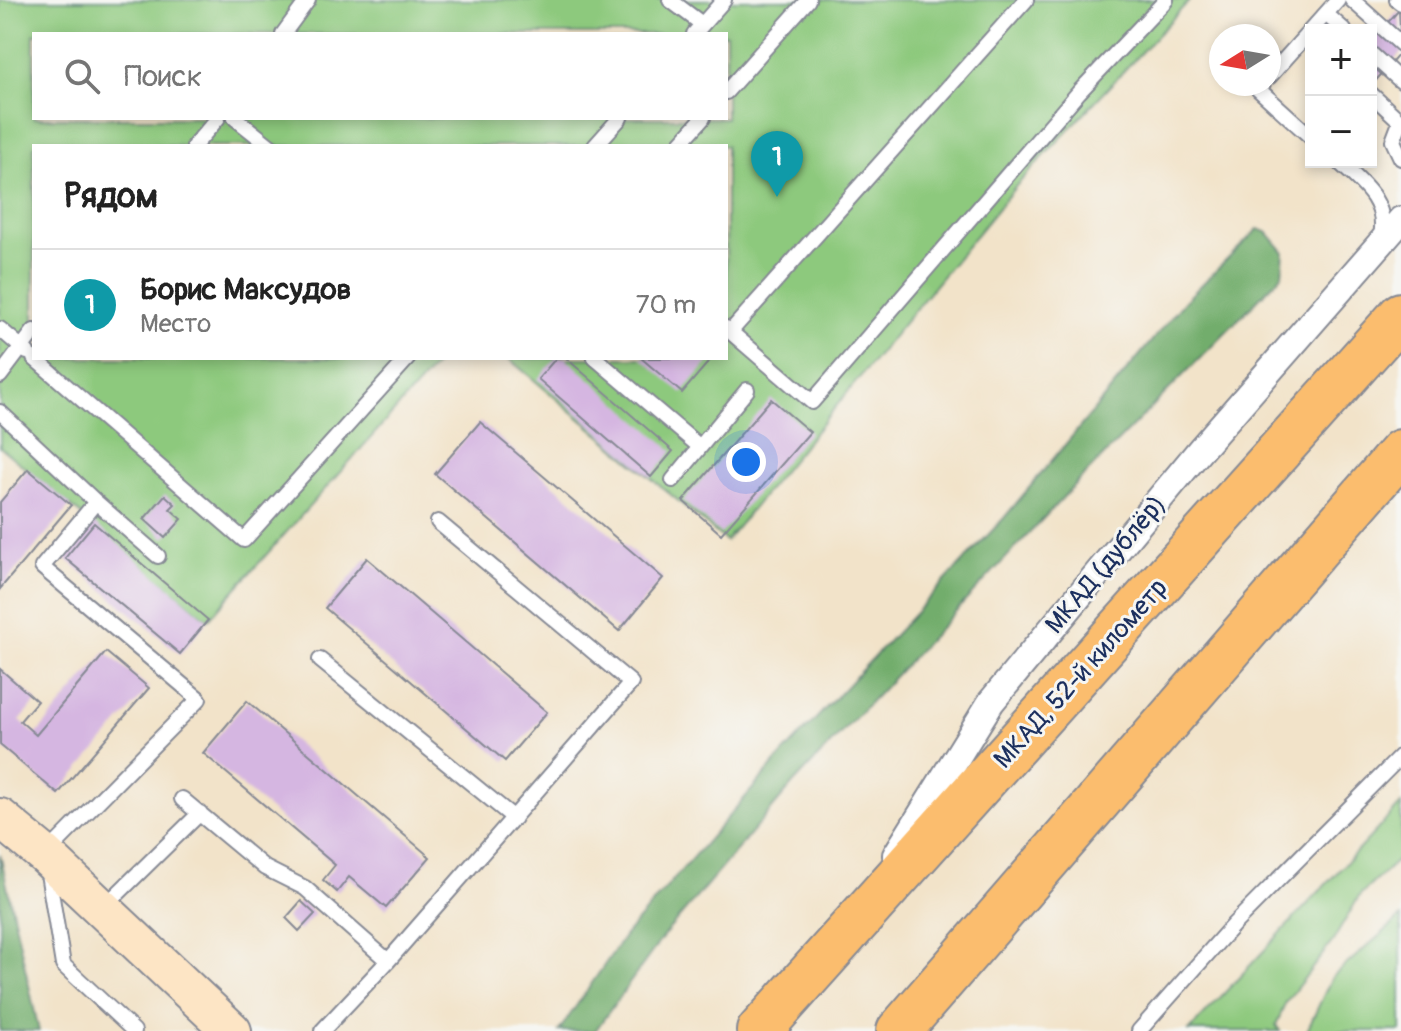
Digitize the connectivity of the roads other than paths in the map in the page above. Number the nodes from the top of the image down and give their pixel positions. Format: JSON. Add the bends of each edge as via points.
{"nodes":[{"id":1,"x":308,"y":0,"type":"edge"},
{"id":2,"x":670,"y":0,"type":"edge"},
{"id":3,"x":724,"y":0,"type":"edge"},
{"id":4,"x":808,"y":0,"type":"edge"},
{"id":5,"x":1026,"y":0,"type":"edge"},
{"id":6,"x":1166,"y":0,"type":"edge"},
{"id":7,"x":1338,"y":0,"type":"edge"},
{"id":8,"x":1352,"y":0,"type":"edge"},
{"id":9,"x":1326,"y":14,"type":"junction"},
{"id":10,"x":1318,"y":24,"type":"edge"},
{"id":11,"x":1337,"y":24,"type":"edge"},
{"id":12,"x":698,"y":29,"type":"edge"},
{"id":13,"x":284,"y":32,"type":"edge"},
{"id":14,"x":1305,"y":39,"type":"edge"},
{"id":15,"x":1401,"y":44,"type":"edge"},
{"id":16,"x":1377,"y":59,"type":"edge"},
{"id":17,"x":1281,"y":64,"type":"edge"},
{"id":18,"x":1401,"y":81,"type":"edge"},
{"id":19,"x":728,"y":90,"type":"edge"},
{"id":20,"x":1266,"y":96,"type":"edge"},
{"id":21,"x":1373,"y":96,"type":"edge"},
{"id":22,"x":216,"y":120,"type":"edge"},
{"id":23,"x":238,"y":120,"type":"edge"},
{"id":24,"x":618,"y":120,"type":"edge"},
{"id":25,"x":701,"y":120,"type":"edge"},
{"id":26,"x":1400,"y":120,"type":"edge"},
{"id":27,"x":1305,"y":132,"type":"edge"},
{"id":28,"x":196,"y":144,"type":"edge"},
{"id":29,"x":268,"y":144,"type":"edge"},
{"id":30,"x":597,"y":144,"type":"edge"},
{"id":31,"x":680,"y":144,"type":"edge"},
{"id":32,"x":1401,"y":158,"type":"edge"},
{"id":33,"x":1346,"y":168,"type":"edge"},
{"id":34,"x":1401,"y":220,"type":"edge"},
{"id":35,"x":1377,"y":247,"type":"junction"},
{"id":36,"x":1401,"y":315,"type":"edge"},
{"id":37,"x":0,"y":329,"type":"edge"},
{"id":38,"x":728,"y":330,"type":"edge"},
{"id":39,"x":32,"y":333,"type":"edge"},
{"id":40,"x":21,"y":346,"type":"junction"},
{"id":41,"x":32,"y":356,"type":"edge"},
{"id":42,"x":36,"y":360,"type":"edge"},
{"id":43,"x":406,"y":360,"type":"edge"},
{"id":44,"x":597,"y":360,"type":"edge"},
{"id":45,"x":0,"y":376,"type":"edge"},
{"id":46,"x":747,"y":390,"type":"dead end"},
{"id":47,"x":0,"y":412,"type":"edge"},
{"id":48,"x":700,"y":447,"type":"junction"},
{"id":49,"x":1401,"y":452,"type":"edge"},
{"id":50,"x":673,"y":480,"type":"dead end"},
{"id":51,"x":96,"y":502,"type":"junction"},
{"id":52,"x":438,"y":522,"type":"dead end"},
{"id":53,"x":158,"y":556,"type":"dead end"},
{"id":54,"x":320,"y":660,"type":"dead end"},
{"id":55,"x":1401,"y":756,"type":"edge"},
{"id":56,"x":182,"y":799,"type":"dead end"},
{"id":57,"x":200,"y":813,"type":"junction"},
{"id":58,"x":0,"y":818,"type":"edge"},
{"id":59,"x":514,"y":818,"type":"junction"},
{"id":60,"x":45,"y":855,"type":"junction"},
{"id":61,"x":102,"y":910,"type":"junction"},
{"id":62,"x":846,"y":935,"type":"junction"},
{"id":63,"x":388,"y":961,"type":"junction"},
{"id":64,"x":134,"y":1031,"type":"edge"},
{"id":65,"x":232,"y":1031,"type":"edge"},
{"id":66,"x":322,"y":1031,"type":"edge"},
{"id":67,"x":759,"y":1031,"type":"edge"},
{"id":68,"x":899,"y":1031,"type":"edge"},
{"id":69,"x":1139,"y":1031,"type":"edge"}],
"edges":[{"from":1,"to":13,"type":"lane"},
{"from":2,"to":12,"type":"lane"},
{"from":3,"to":12,"type":"lane"},
{"from":4,"to":19,"type":"lane"},
{"from":5,"to":38,"type":"lane"},
{"from":6,"to":38,"type":"lane","via":[[1079,92],[812,402]]},
{"from":7,"to":9,"type":"lane"},
{"from":8,"to":15,"type":"lane"},
{"from":9,"to":10,"type":"lane"},
{"from":9,"to":11,"type":"lane"},
{"from":14,"to":17,"type":"lane"},
{"from":16,"to":18,"type":"lane"},
{"from":20,"to":27,"type":"lane"},
{"from":21,"to":26,"type":"lane"},
{"from":22,"to":28,"type":"lane"},
{"from":23,"to":29,"type":"lane"},
{"from":24,"to":30,"type":"lane"},
{"from":25,"to":31,"type":"lane"},
{"from":26,"to":32,"type":"lane","via":[[1393,141]]},
{"from":33,"to":35,"type":"lane","via":[[1378,204],[1383,220]]},
{"from":34,"to":35,"type":"street","name":"МКАД (дублёр)"},
{"from":35,"to":62,"type":"street","name":"МКАД (дублёр)","via":[[991,702]]},
{"from":36,"to":62,"type":"highway","name":"МКАД, 52-й километр"},
{"from":37,"to":40,"type":"lane"},
{"from":39,"to":40,"type":"lane"},
{"from":40,"to":41,"type":"lane"},
{"from":40,"to":45,"type":"lane"},
{"from":42,"to":43,"type":"lane","via":[[244,540]]},
{"from":44,"to":48,"type":"lane"},
{"from":46,"to":48,"type":"lane"},
{"from":47,"to":51,"type":"lane"},
{"from":48,"to":50,"type":"lane"},
{"from":49,"to":68,"type":"highway"},
{"from":51,"to":53,"type":"lane"},
{"from":51,"to":60,"type":"lane","via":[[42,567],[199,699]]},
{"from":52,"to":59,"type":"lane","via":[[631,683]]},
{"from":54,"to":59,"type":"lane"},
{"from":55,"to":69,"type":"lane","via":[[1234,924]]},
{"from":56,"to":57,"type":"lane"},
{"from":57,"to":61,"type":"lane"},
{"from":57,"to":63,"type":"lane","via":[[265,868],[305,888]]},
{"from":58,"to":60,"type":"street"},
{"from":59,"to":63,"type":"lane"},
{"from":60,"to":61,"type":"street"},
{"from":60,"to":64,"type":"lane","via":[[63,965]]},
{"from":61,"to":65,"type":"street"},
{"from":62,"to":67,"type":"highway","name":"МКАД, 52-й километр"},
{"from":63,"to":66,"type":"lane"}]}
